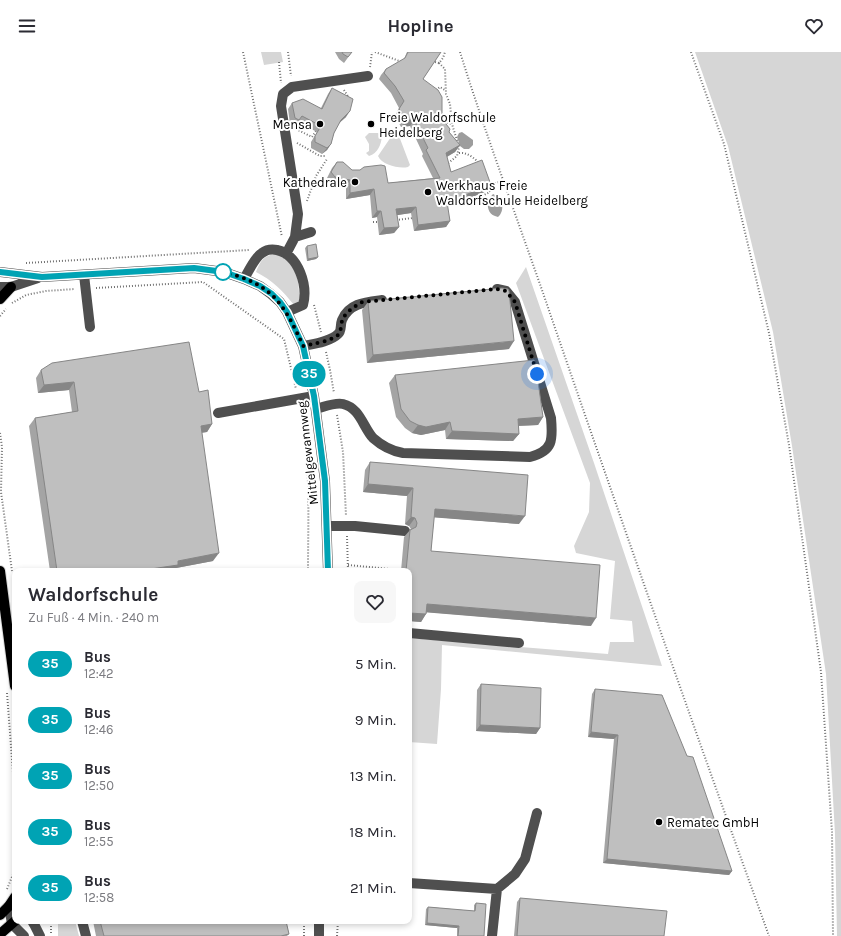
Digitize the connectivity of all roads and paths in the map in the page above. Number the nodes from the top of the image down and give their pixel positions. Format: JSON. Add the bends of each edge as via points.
{"nodes":[{"id":1,"x":243,"y":52,"type":"edge"},
{"id":2,"x":288,"y":52,"type":"edge"},
{"id":3,"x":372,"y":52,"type":"edge"},
{"id":4,"x":375,"y":52,"type":"edge"},
{"id":5,"x":446,"y":52,"type":"edge"},
{"id":6,"x":460,"y":52,"type":"edge"},
{"id":7,"x":692,"y":52,"type":"edge"},
{"id":8,"x":279,"y":62,"type":"dead end"},
{"id":9,"x":402,"y":62,"type":"edge"},
{"id":10,"x":435,"y":62,"type":"edge"},
{"id":11,"x":439,"y":63,"type":"junction"},
{"id":12,"x":368,"y":76,"type":"joint"},
{"id":13,"x":338,"y":80,"type":"junction"},
{"id":14,"x":292,"y":87,"type":"junction"},
{"id":15,"x":436,"y":90,"type":"edge"},
{"id":16,"x":446,"y":91,"type":"junction"},
{"id":17,"x":283,"y":94,"type":"junction"},
{"id":18,"x":350,"y":100,"type":"edge"},
{"id":19,"x":442,"y":122,"type":"edge"},
{"id":20,"x":452,"y":124,"type":"junction"},
{"id":21,"x":296,"y":130,"type":"dead end"},
{"id":22,"x":316,"y":131,"type":"edge"},
{"id":23,"x":451,"y":133,"type":"edge"},
{"id":24,"x":455,"y":135,"type":"junction"},
{"id":25,"x":287,"y":140,"type":"junction"},
{"id":26,"x":459,"y":153,"type":"junction"},
{"id":27,"x":325,"y":156,"type":"edge"},
{"id":28,"x":327,"y":158,"type":"edge"},
{"id":29,"x":446,"y":165,"type":"edge"},
{"id":30,"x":473,"y":166,"type":"edge"},
{"id":31,"x":503,"y":181,"type":"junction"},
{"id":32,"x":482,"y":196,"type":"edge"},
{"id":33,"x":306,"y":204,"type":"dead end"},
{"id":34,"x":420,"y":217,"type":"edge"},
{"id":35,"x":396,"y":220,"type":"edge"},
{"id":36,"x":380,"y":221,"type":"edge"},
{"id":37,"x":373,"y":222,"type":"dead end"},
{"id":38,"x":311,"y":232,"type":"dead end"},
{"id":39,"x":295,"y":237,"type":"junction"},
{"id":40,"x":255,"y":249,"type":"dead end"},
{"id":41,"x":286,"y":250,"type":"junction"},
{"id":42,"x":21,"y":263,"type":"dead end"},
{"id":43,"x":0,"y":272,"type":"edge"},
{"id":44,"x":84,"y":274,"type":"junction"},
{"id":45,"x":42,"y":277,"type":"junction"},
{"id":46,"x":244,"y":279,"type":"junction"},
{"id":47,"x":11,"y":287,"type":"junction"},
{"id":48,"x":0,"y":288,"type":"edge"},
{"id":49,"x":86,"y":288,"type":"junction"},
{"id":50,"x":489,"y":290,"type":"edge"},
{"id":51,"x":0,"y":299,"type":"edge"},
{"id":52,"x":394,"y":299,"type":"edge"},
{"id":53,"x":287,"y":312,"type":"junction"},
{"id":54,"x":1,"y":313,"type":"edge"},
{"id":55,"x":0,"y":316,"type":"edge"},
{"id":56,"x":90,"y":327,"type":"dead end"},
{"id":57,"x":303,"y":346,"type":"junction"},
{"id":58,"x":314,"y":396,"type":"junction"},
{"id":59,"x":298,"y":399,"type":"junction"},
{"id":60,"x":316,"y":409,"type":"junction"},
{"id":61,"x":218,"y":413,"type":"dead end"},
{"id":62,"x":0,"y":433,"type":"edge"},
{"id":63,"x":328,"y":526,"type":"junction"},
{"id":64,"x":405,"y":531,"type":"dead end"},
{"id":65,"x":348,"y":565,"type":"dead end"},
{"id":66,"x":308,"y":568,"type":"edge"},
{"id":67,"x":328,"y":568,"type":"edge"},
{"id":68,"x":380,"y":568,"type":"edge"},
{"id":69,"x":0,"y":571,"type":"edge"},
{"id":70,"x":12,"y":571,"type":"edge"},
{"id":71,"x":412,"y":633,"type":"edge"},
{"id":72,"x":519,"y":642,"type":"dead end"},
{"id":73,"x":11,"y":689,"type":"edge"},
{"id":74,"x":12,"y":716,"type":"edge"},
{"id":75,"x":537,"y":813,"type":"dead end"},
{"id":76,"x":12,"y":876,"type":"edge"},
{"id":77,"x":412,"y":883,"type":"edge"},
{"id":78,"x":497,"y":889,"type":"junction"},
{"id":79,"x":4,"y":894,"type":"dead end"},
{"id":80,"x":12,"y":907,"type":"edge"},
{"id":81,"x":0,"y":915,"type":"edge"},
{"id":82,"x":13,"y":924,"type":"edge"},
{"id":83,"x":15,"y":924,"type":"edge"},
{"id":84,"x":34,"y":924,"type":"edge"},
{"id":85,"x":51,"y":924,"type":"edge"},
{"id":86,"x":83,"y":924,"type":"edge"},
{"id":87,"x":304,"y":924,"type":"edge"},
{"id":88,"x":319,"y":924,"type":"edge"},
{"id":89,"x":338,"y":924,"type":"edge"},
{"id":90,"x":0,"y":934,"type":"edge"},
{"id":91,"x":24,"y":936,"type":"edge"},
{"id":92,"x":40,"y":936,"type":"edge"},
{"id":93,"x":51,"y":936,"type":"edge"},
{"id":94,"x":86,"y":936,"type":"edge"},
{"id":95,"x":304,"y":936,"type":"edge"},
{"id":96,"x":319,"y":936,"type":"edge"},
{"id":97,"x":337,"y":936,"type":"edge"},
{"id":98,"x":492,"y":936,"type":"edge"},
{"id":99,"x":769,"y":936,"type":"edge"},
{"id":100,"x":834,"y":936,"type":"edge"}],
"edges":[{"from":1,"to":41,"type":"path"},
{"from":2,"to":14,"type":"path"},
{"from":3,"to":12,"type":"path"},
{"from":4,"to":9,"type":"path"},
{"from":5,"to":11,"type":"path"},
{"from":6,"to":31,"type":"path"},
{"from":7,"to":100,"type":"path","via":[[724,144],[769,333],[789,445],[821,672],[832,832]]},
{"from":8,"to":17,"type":"path"},
{"from":10,"to":11,"type":"path"},
{"from":11,"to":16,"type":"path","via":[[445,69]]},
{"from":12,"to":13,"type":"street"},
{"from":13,"to":14,"type":"street"},
{"from":13,"to":18,"type":"path"},
{"from":14,"to":17,"type":"street"},
{"from":15,"to":16,"type":"path","via":[[440,87]]},
{"from":16,"to":20,"type":"path"},
{"from":17,"to":25,"type":"street","via":[[281,106]]},
{"from":19,"to":20,"type":"path"},
{"from":20,"to":24,"type":"path"},
{"from":21,"to":22,"type":"path","via":[[312,137]]},
{"from":23,"to":24,"type":"path"},
{"from":24,"to":26,"type":"path"},
{"from":25,"to":27,"type":"path","via":[[291,139],[320,156]]},
{"from":25,"to":39,"type":"street","via":[[298,214]]},
{"from":26,"to":29,"type":"path"},
{"from":26,"to":30,"type":"path","via":[[471,156],[479,164]]},
{"from":28,"to":33,"type":"path","via":[[316,176]]},
{"from":31,"to":32,"type":"path","via":[[488,185],[490,192]]},
{"from":31,"to":99,"type":"path"},
{"from":34,"to":35,"type":"path"},
{"from":36,"to":37,"type":"path"},
{"from":38,"to":39,"type":"street"},
{"from":39,"to":41,"type":"street"},
{"from":40,"to":42,"type":"path"},
{"from":41,"to":46,"type":"street","via":[[263,252]]},
{"from":41,"to":53,"type":"street","via":[[298,267],[304,299],[302,304]]},
{"from":43,"to":45,"type":"street","name":"Mittelgewannweg"},
{"from":44,"to":45,"type":"street","name":"Mittelgewannweg"},
{"from":44,"to":46,"type":"street","name":"Mittelgewannweg","via":[[194,268],[224,272]]},
{"from":44,"to":49,"type":"street"},
{"from":45,"to":47,"type":"street","name":"Mittelgewannweg"},
{"from":46,"to":53,"type":"street","name":"Mittelgewannweg","via":[[272,294]]},
{"from":47,"to":48,"type":"street","name":"Mittelgewannweg"},
{"from":47,"to":51,"type":"main road"},
{"from":49,"to":54,"type":"path","via":[[26,295]]},
{"from":49,"to":56,"type":"street"},
{"from":49,"to":59,"type":"path","via":[[203,282],[284,339]]},
{"from":50,"to":60,"type":"street","via":[[506,291],[515,302],[551,418],[551,441],[546,450],[530,457],[403,453],[381,444],[370,434],[354,410],[343,404]]},
{"from":52,"to":57,"type":"street","via":[[362,302],[349,310],[336,336]]},
{"from":53,"to":57,"type":"street","name":"Mittelgewannweg"},
{"from":54,"to":55,"type":"path"},
{"from":57,"to":58,"type":"street","name":"Mittelgewannweg"},
{"from":58,"to":59,"type":"street"},
{"from":58,"to":60,"type":"street","name":"Mittelgewannweg"},
{"from":59,"to":61,"type":"street"},
{"from":59,"to":66,"type":"path","via":[[308,501]]},
{"from":60,"to":63,"type":"street","name":"Mittelgewannweg"},
{"from":62,"to":70,"type":"path","via":[[1,492]]},
{"from":63,"to":64,"type":"street"},
{"from":63,"to":67,"type":"street","name":"Mittelgewannweg"},
{"from":65,"to":68,"type":"path"},
{"from":69,"to":73,"type":"main road"},
{"from":71,"to":72,"type":"street"},
{"from":73,"to":74,"type":"path"},
{"from":75,"to":78,"type":"street","via":[[525,859],[514,874]]},
{"from":76,"to":79,"type":"path"},
{"from":77,"to":78,"type":"street"},
{"from":78,"to":98,"type":"street"},
{"from":80,"to":81,"type":"main road"},
{"from":82,"to":90,"type":"main road"},
{"from":83,"to":91,"type":"street"},
{"from":84,"to":92,"type":"street"},
{"from":85,"to":93,"type":"path"},
{"from":86,"to":94,"type":"street"},
{"from":87,"to":95,"type":"path"},
{"from":88,"to":96,"type":"street"},
{"from":89,"to":97,"type":"path"}]}
